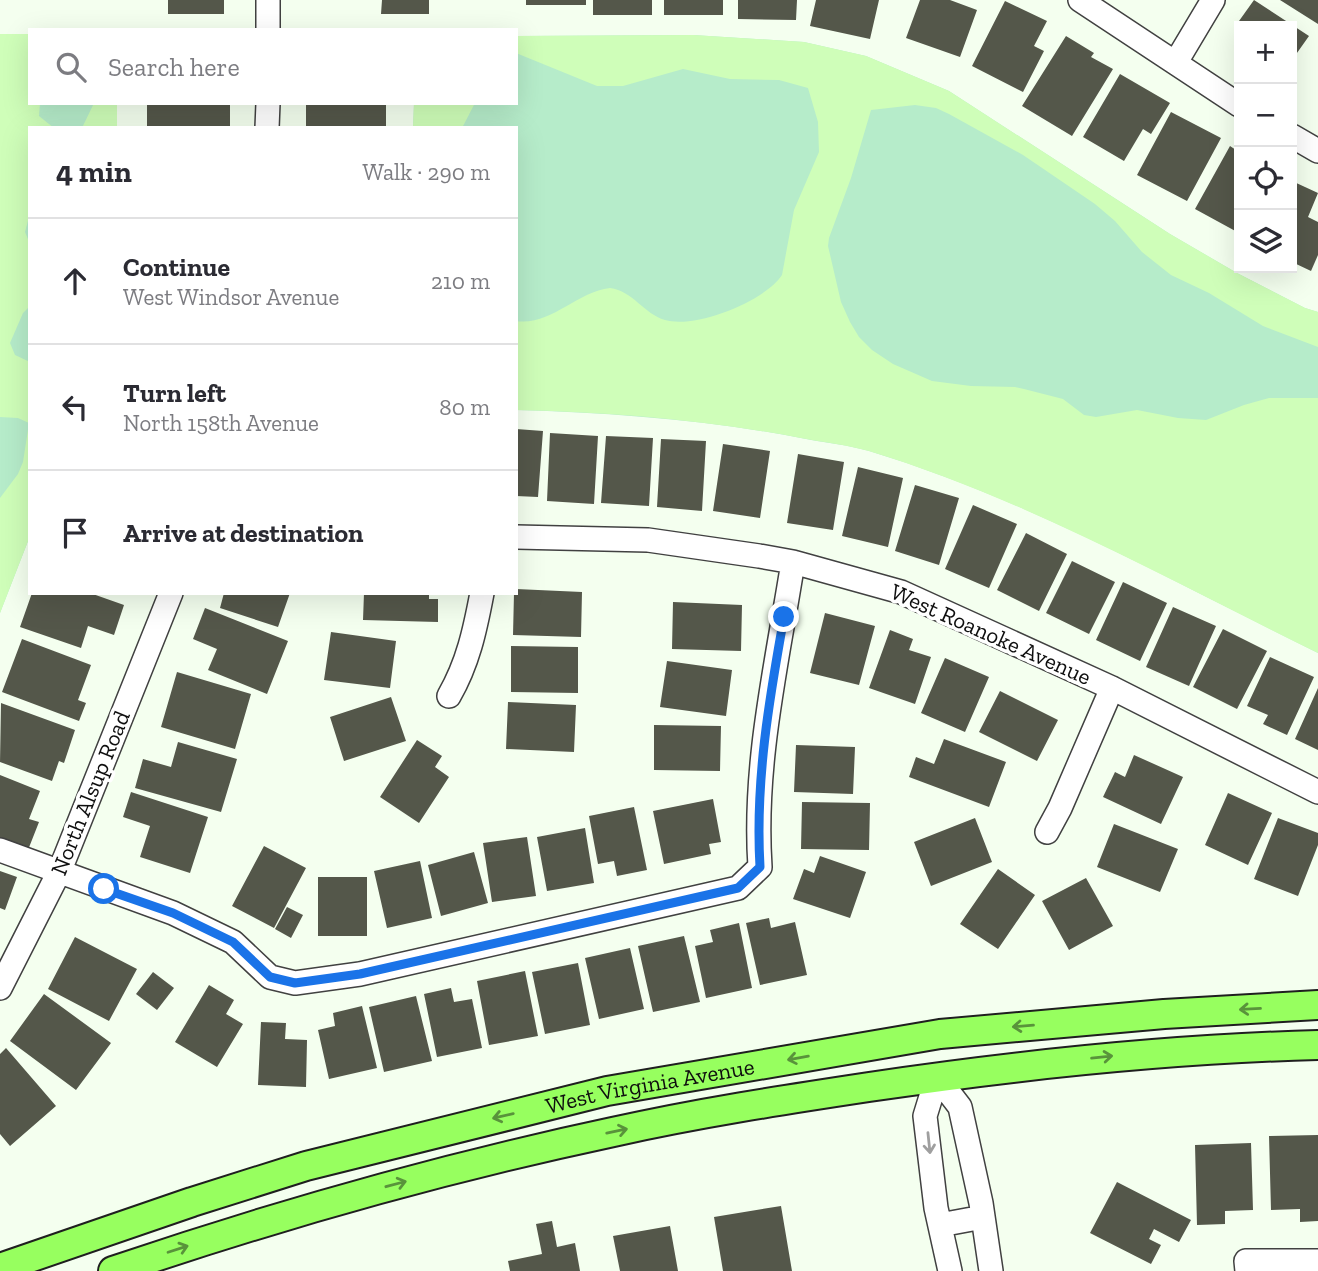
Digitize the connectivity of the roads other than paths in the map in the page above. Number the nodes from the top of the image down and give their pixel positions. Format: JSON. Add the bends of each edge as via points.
{"nodes":[{"id":1,"x":268,"y":0,"type":"edge"},
{"id":2,"x":1080,"y":0,"type":"edge"},
{"id":3,"x":1213,"y":0,"type":"edge"},
{"id":4,"x":268,"y":28,"type":"edge"},
{"id":5,"x":1176,"y":62,"type":"junction"},
{"id":6,"x":1234,"y":102,"type":"edge"},
{"id":7,"x":268,"y":105,"type":"edge"},
{"id":8,"x":267,"y":126,"type":"edge"},
{"id":9,"x":1297,"y":139,"type":"edge"},
{"id":10,"x":1318,"y":151,"type":"edge"},
{"id":11,"x":518,"y":537,"type":"edge"},
{"id":12,"x":793,"y":562,"type":"junction"},
{"id":13,"x":170,"y":595,"type":"edge"},
{"id":14,"x":482,"y":595,"type":"edge"},
{"id":15,"x":1112,"y":688,"type":"junction"},
{"id":16,"x":449,"y":696,"type":"dead end"},
{"id":17,"x":1318,"y":792,"type":"edge"},
{"id":18,"x":1047,"y":832,"type":"dead end"},
{"id":19,"x":0,"y":850,"type":"edge"},
{"id":20,"x":60,"y":870,"type":"junction"},
{"id":21,"x":0,"y":988,"type":"edge"},
{"id":22,"x":1318,"y":1005,"type":"edge"},
{"id":23,"x":1318,"y":1045,"type":"edge"},
{"id":24,"x":937,"y":1077,"type":"junction"},
{"id":25,"x":983,"y":1217,"type":"junction"},
{"id":26,"x":940,"y":1225,"type":"junction"},
{"id":27,"x":1318,"y":1261,"type":"edge"},
{"id":28,"x":1247,"y":1266,"type":"edge"},
{"id":29,"x":0,"y":1268,"type":"edge"},
{"id":30,"x":113,"y":1271,"type":"edge"},
{"id":31,"x":950,"y":1271,"type":"edge"},
{"id":32,"x":991,"y":1271,"type":"edge"}],
"edges":[{"from":1,"to":4,"type":"street"},
{"from":2,"to":5,"type":"street"},
{"from":3,"to":5,"type":"street"},
{"from":5,"to":6,"type":"street"},
{"from":7,"to":8,"type":"street"},
{"from":9,"to":10,"type":"street"},
{"from":11,"to":12,"type":"street","name":"West Roanoke Avenue","via":[[648,540]]},
{"from":12,"to":15,"type":"street","name":"West Roanoke Avenue","via":[[901,592]]},
{"from":12,"to":20,"type":"street","via":[[765,719],[757,821],[760,867],[738,888],[360,974],[295,983],[270,977],[233,942],[173,913]]},
{"from":13,"to":20,"type":"street","name":"North Alsup Road"},
{"from":14,"to":16,"type":"street","via":[[463,671]]},
{"from":15,"to":17,"type":"street","name":"West Roanoke Avenue"},
{"from":15,"to":18,"type":"street"},
{"from":19,"to":20,"type":"street"},
{"from":20,"to":21,"type":"street","name":"North Alsup Road"},
{"from":22,"to":29,"type":"main road","name":"West Virginia Avenue","one_way":true,"via":[[940,1034],[607,1091],[306,1166]]},
{"from":24,"to":23,"type":"main road","name":"West Virginia Avenue","one_way":true,"via":[[1125,1055]]},
{"from":24,"to":25,"type":"street","via":[[960,1107]]},
{"from":24,"to":26,"type":"street","one_way":true,"via":[[925,1116]]},
{"from":30,"to":24,"type":"main road","name":"West Virginia Avenue","one_way":true,"via":[[317,1205],[494,1159],[748,1106]]},
{"from":25,"to":26,"type":"street"},
{"from":25,"to":32,"type":"street"},
{"from":26,"to":31,"type":"street"},
{"from":27,"to":28,"type":"street"}]}
